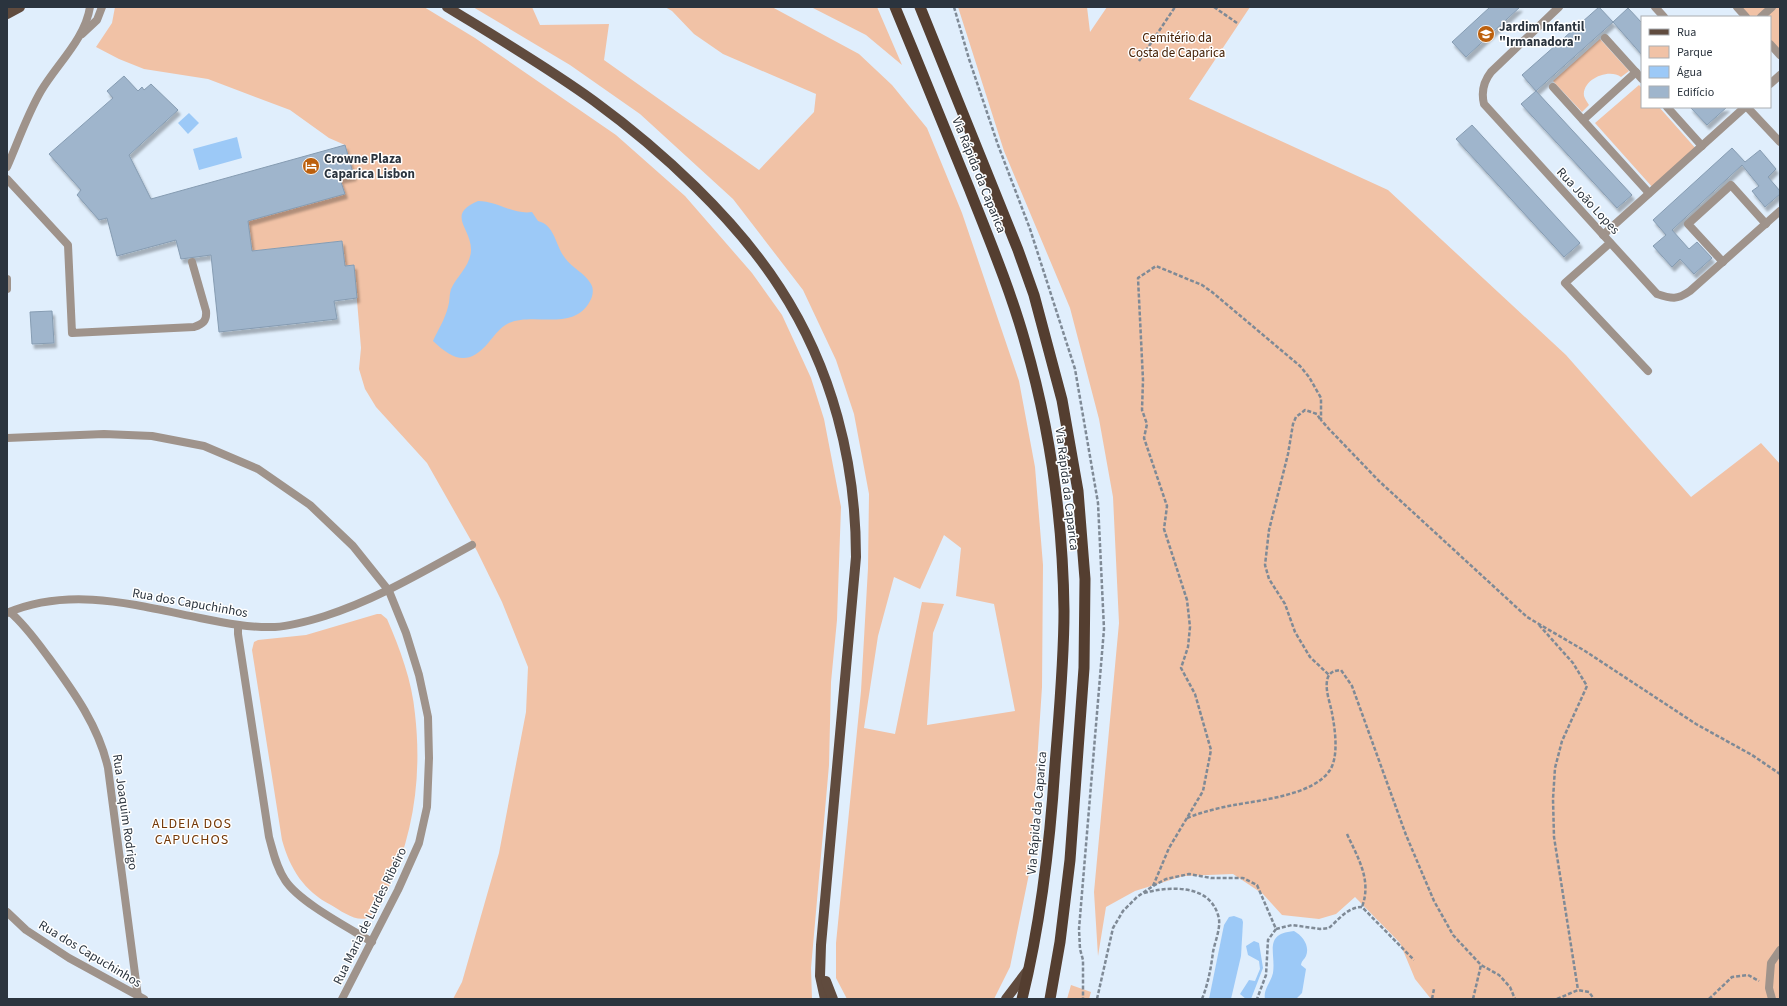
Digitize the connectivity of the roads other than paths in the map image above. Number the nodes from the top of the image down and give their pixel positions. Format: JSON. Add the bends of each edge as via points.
{"nodes":[{"id":1,"x":12,"y":7,"type":"edge"},
{"id":2,"x":20,"y":7,"type":"edge"},
{"id":3,"x":90,"y":7,"type":"edge"},
{"id":4,"x":102,"y":7,"type":"edge"},
{"id":5,"x":447,"y":7,"type":"edge"},
{"id":6,"x":895,"y":7,"type":"edge"},
{"id":7,"x":1559,"y":7,"type":"edge"},
{"id":8,"x":1655,"y":7,"type":"edge"},
{"id":9,"x":1737,"y":7,"type":"edge"},
{"id":10,"x":1772,"y":7,"type":"edge"},
{"id":11,"x":922,"y":10,"type":"edge"},
{"id":12,"x":7,"y":14,"type":"edge"},
{"id":13,"x":1663,"y":16,"type":"edge"},
{"id":14,"x":1745,"y":16,"type":"edge"},
{"id":15,"x":1762,"y":16,"type":"edge"},
{"id":16,"x":1605,"y":38,"type":"dead end"},
{"id":17,"x":77,"y":39,"type":"junction"},
{"id":18,"x":1771,"y":45,"type":"edge"},
{"id":19,"x":1780,"y":55,"type":"edge"},
{"id":20,"x":1636,"y":72,"type":"junction"},
{"id":21,"x":1780,"y":75,"type":"edge"},
{"id":22,"x":1641,"y":78,"type":"edge"},
{"id":23,"x":1771,"y":83,"type":"edge"},
{"id":24,"x":1553,"y":87,"type":"dead end"},
{"id":25,"x":1668,"y":108,"type":"edge"},
{"id":26,"x":1745,"y":108,"type":"edge"},
{"id":27,"x":1747,"y":108,"type":"edge"},
{"id":28,"x":1584,"y":120,"type":"junction"},
{"id":29,"x":1780,"y":142,"type":"edge"},
{"id":30,"x":1702,"y":146,"type":"junction"},
{"id":31,"x":7,"y":167,"type":"edge"},
{"id":32,"x":7,"y":179,"type":"edge"},
{"id":33,"x":1649,"y":193,"type":"junction"},
{"id":34,"x":1780,"y":212,"type":"edge"},
{"id":35,"x":1766,"y":224,"type":"junction"},
{"id":36,"x":1603,"y":235,"type":"junction"},
{"id":37,"x":1610,"y":243,"type":"junction"},
{"id":38,"x":192,"y":262,"type":"dead end"},
{"id":39,"x":1723,"y":262,"type":"junction"},
{"id":40,"x":7,"y":279,"type":"edge"},
{"id":41,"x":7,"y":289,"type":"edge"},
{"id":42,"x":1648,"y":371,"type":"dead end"},
{"id":43,"x":7,"y":438,"type":"edge"},
{"id":44,"x":472,"y":545,"type":"dead end"},
{"id":45,"x":389,"y":591,"type":"junction"},
{"id":46,"x":9,"y":613,"type":"edge"},
{"id":47,"x":238,"y":625,"type":"junction"},
{"id":48,"x":7,"y":912,"type":"edge"},
{"id":49,"x":372,"y":942,"type":"junction"},
{"id":50,"x":821,"y":945,"type":"junction"},
{"id":51,"x":1780,"y":950,"type":"edge"},
{"id":52,"x":1030,"y":968,"type":"junction"},
{"id":53,"x":141,"y":998,"type":"edge"},
{"id":54,"x":342,"y":999,"type":"edge"},
{"id":55,"x":825,"y":999,"type":"edge"},
{"id":56,"x":833,"y":999,"type":"edge"},
{"id":57,"x":1006,"y":999,"type":"edge"},
{"id":58,"x":1022,"y":999,"type":"edge"},
{"id":59,"x":1050,"y":999,"type":"edge"},
{"id":60,"x":1772,"y":999,"type":"edge"}],
"edges":[{"from":1,"to":12,"type":"main road"},
{"from":2,"to":12,"type":"main road"},
{"from":3,"to":17,"type":"street","via":[[85,25]]},
{"from":4,"to":17,"type":"street","via":[[97,20]]},
{"from":5,"to":50,"type":"main road","via":[[592,100],[633,131],[675,169],[718,211],[761,260],[791,305],[820,363],[836,410],[850,469],[856,557]]},
{"from":6,"to":52,"type":"highway","name":"Via Rápida da Caparica","via":[[1014,304],[1038,394],[1056,493],[1062,552],[1061,685],[1045,874]]},
{"from":7,"to":36,"type":"street","name":"Rua João Lopes","via":[[1491,72],[1484,84],[1483,100],[1486,107]]},
{"from":8,"to":13,"type":"street"},
{"from":9,"to":14,"type":"street"},
{"from":10,"to":15,"type":"street"},
{"from":11,"to":59,"type":"highway","name":"Via Rápida da Caparica","via":[[1034,295],[1062,400],[1078,491],[1086,579],[1084,668],[1070,860]]},
{"from":16,"to":20,"type":"street"},
{"from":17,"to":31,"type":"street","via":[[47,81]]},
{"from":18,"to":19,"type":"street"},
{"from":20,"to":22,"type":"street"},
{"from":20,"to":28,"type":"street"},
{"from":21,"to":23,"type":"street"},
{"from":24,"to":28,"type":"street"},
{"from":25,"to":30,"type":"street"},
{"from":26,"to":30,"type":"street"},
{"from":27,"to":29,"type":"street"},
{"from":28,"to":33,"type":"street"},
{"from":30,"to":33,"type":"street"},
{"from":32,"to":38,"type":"street","via":[[68,245],[72,333],[194,328],[202,324],[206,318],[206,311]]},
{"from":33,"to":36,"type":"street"},
{"from":34,"to":35,"type":"street","name":"Rua João Lopes"},
{"from":35,"to":39,"type":"street","name":"Rua João Lopes"},
{"from":35,"to":39,"type":"street","via":[[1731,185],[1688,224]]},
{"from":36,"to":37,"type":"street","name":"Rua João Lopes"},
{"from":37,"to":39,"type":"street","name":"Rua João Lopes","via":[[1657,294],[1670,298],[1681,297]]},
{"from":37,"to":42,"type":"street","via":[[1565,283]]},
{"from":40,"to":41,"type":"street"},
{"from":43,"to":45,"type":"street","name":"Rua Maria de Lurdes Ribeiro","via":[[104,434],[152,436],[204,446],[258,469],[310,505],[353,546]]},
{"from":44,"to":45,"type":"street","name":"Rua dos Capuchinhos"},
{"from":45,"to":47,"type":"street","name":"Rua dos Capuchinhos","via":[[347,609],[306,622],[275,627]]},
{"from":45,"to":49,"type":"street","name":"Rua Maria de Lurdes Ribeiro","via":[[406,633],[428,717],[427,807],[419,843]]},
{"from":46,"to":47,"type":"street","name":"Rua dos Capuchinhos","via":[[49,600],[77,598],[137,605]]},
{"from":46,"to":53,"type":"street","name":"Rua Joaquim Rodrigo","via":[[24,624],[74,691],[104,750]]},
{"from":47,"to":49,"type":"street","via":[[269,837],[275,860],[285,880],[301,897]]},
{"from":48,"to":53,"type":"street","name":"Rua dos Capuchinhos","via":[[26,930],[69,958]]},
{"from":49,"to":54,"type":"street","name":"Rua Maria de Lurdes Ribeiro"},
{"from":50,"to":55,"type":"main road","via":[[820,976]]},
{"from":50,"to":56,"type":"main road","via":[[825,977]]},
{"from":51,"to":60,"type":"street","via":[[1771,963],[1769,988]]},
{"from":52,"to":57,"type":"main road"},
{"from":52,"to":58,"type":"highway","name":"Via Rápida da Caparica"}]}
